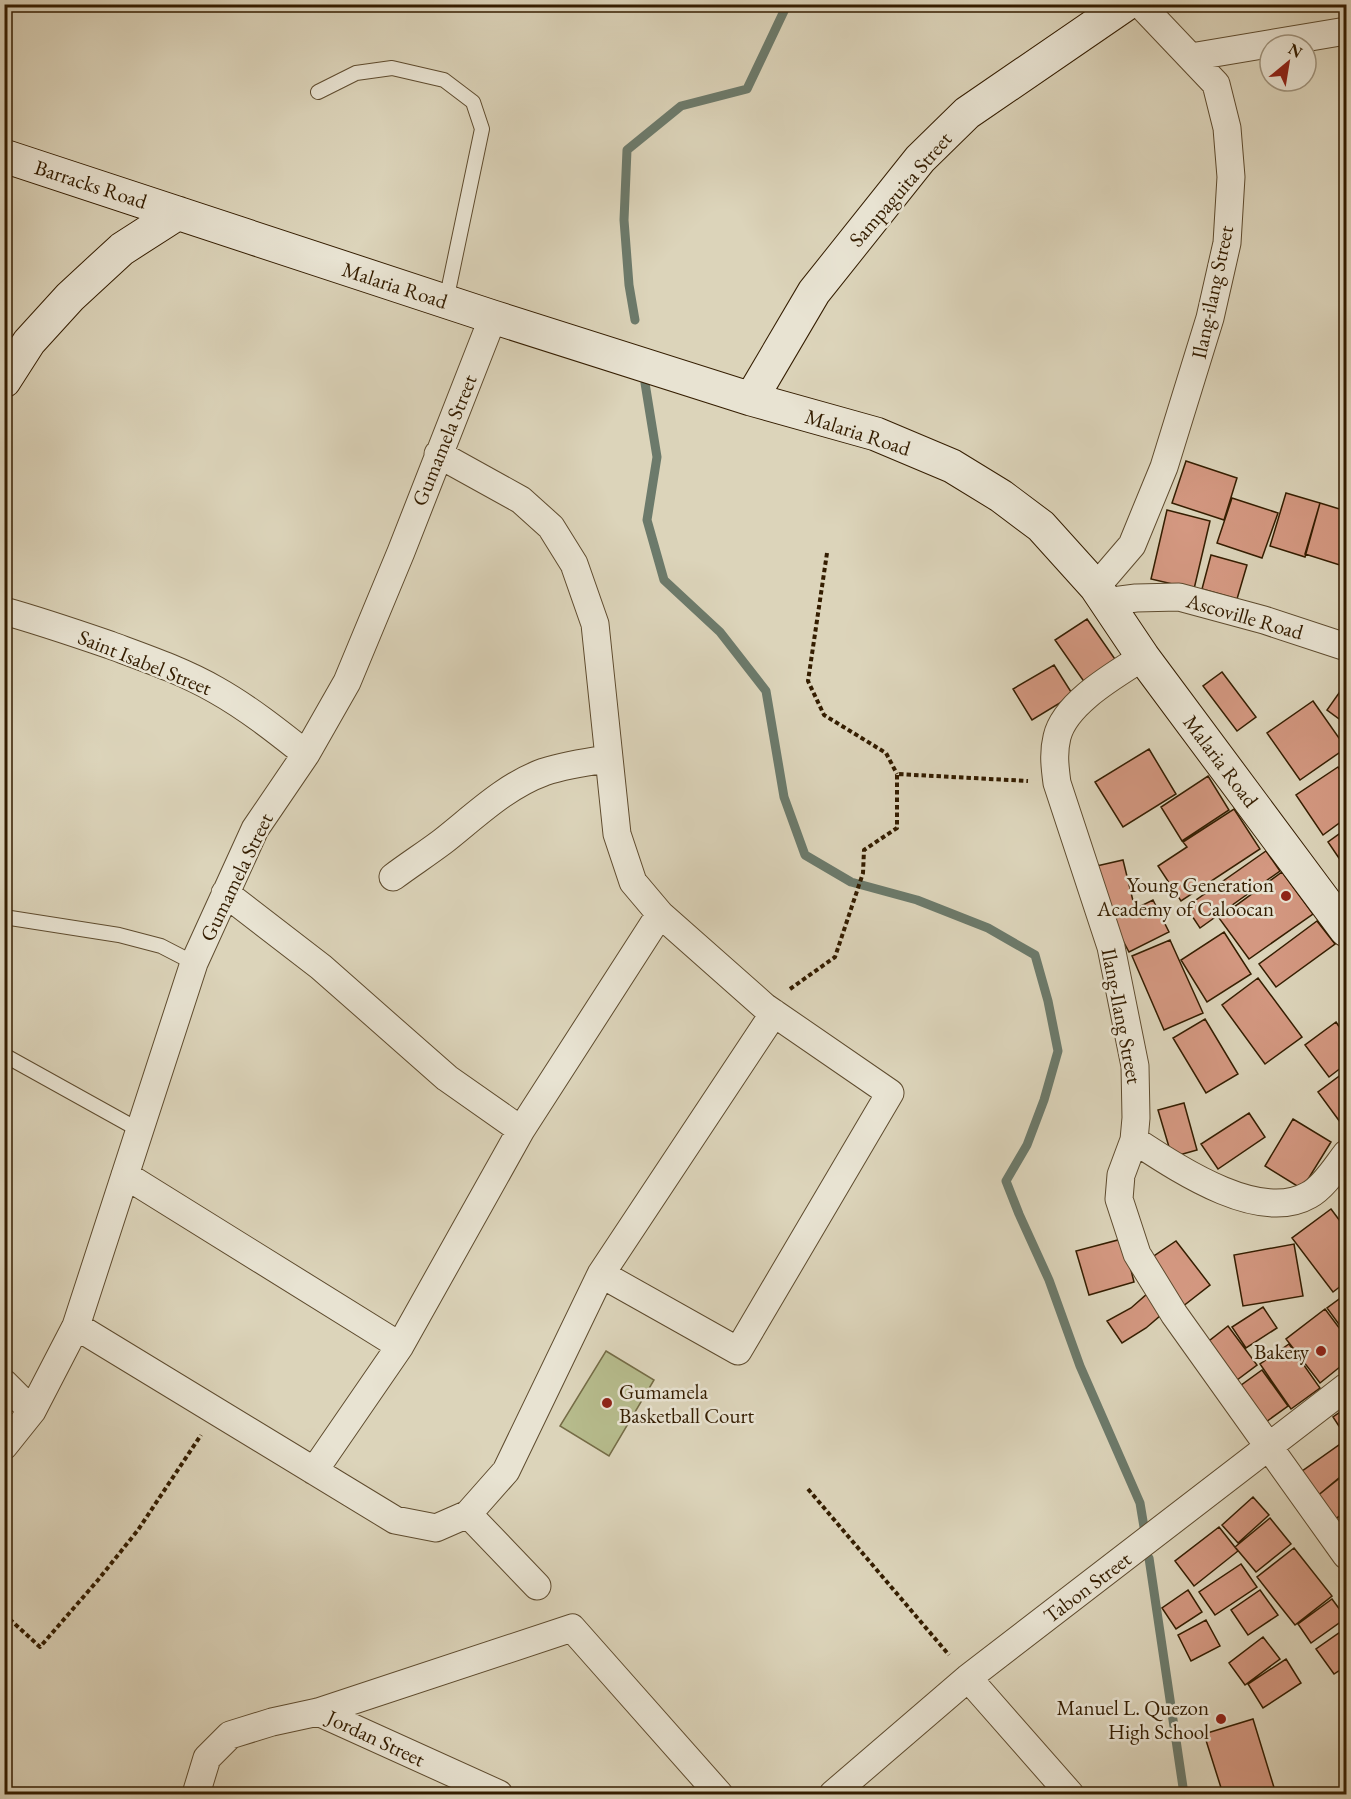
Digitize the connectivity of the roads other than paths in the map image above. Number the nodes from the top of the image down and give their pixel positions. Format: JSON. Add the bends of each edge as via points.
{"nodes":[{"id":1,"x":1126,"y":4,"type":"edge"},
{"id":2,"x":1140,"y":4,"type":"edge"},
{"id":3,"x":1347,"y":31,"type":"edge"},
{"id":4,"x":1191,"y":57,"type":"junction"},
{"id":5,"x":318,"y":92,"type":"dead end"},
{"id":6,"x":4,"y":156,"type":"edge"},
{"id":7,"x":178,"y":213,"type":"junction"},
{"id":8,"x":446,"y":301,"type":"junction"},
{"id":9,"x":493,"y":317,"type":"junction"},
{"id":10,"x":4,"y":381,"type":"edge"},
{"id":11,"x":751,"y":399,"type":"junction"},
{"id":12,"x":438,"y":454,"type":"junction"},
{"id":13,"x":1101,"y":595,"type":"junction"},
{"id":14,"x":4,"y":611,"type":"edge"},
{"id":15,"x":1347,"y":647,"type":"edge"},
{"id":16,"x":1143,"y":657,"type":"junction"},
{"id":17,"x":306,"y":754,"type":"junction"},
{"id":18,"x":607,"y":759,"type":"junction"},
{"id":19,"x":393,"y":877,"type":"dead end"},
{"id":20,"x":225,"y":893,"type":"junction"},
{"id":21,"x":660,"y":914,"type":"junction"},
{"id":22,"x":4,"y":917,"type":"edge"},
{"id":23,"x":1347,"y":930,"type":"edge"},
{"id":24,"x":194,"y":963,"type":"junction"},
{"id":25,"x":770,"y":1010,"type":"junction"},
{"id":26,"x":4,"y":1055,"type":"edge"},
{"id":27,"x":139,"y":1130,"type":"junction"},
{"id":28,"x":521,"y":1130,"type":"junction"},
{"id":29,"x":1134,"y":1140,"type":"junction"},
{"id":30,"x":1347,"y":1154,"type":"edge"},
{"id":31,"x":125,"y":1175,"type":"junction"},
{"id":32,"x":601,"y":1274,"type":"junction"},
{"id":33,"x":76,"y":1326,"type":"junction"},
{"id":34,"x":400,"y":1346,"type":"junction"},
{"id":35,"x":4,"y":1383,"type":"edge"},
{"id":36,"x":1347,"y":1388,"type":"edge"},
{"id":37,"x":32,"y":1411,"type":"junction"},
{"id":38,"x":4,"y":1446,"type":"edge"},
{"id":39,"x":1269,"y":1449,"type":"junction"},
{"id":40,"x":314,"y":1471,"type":"junction"},
{"id":41,"x":468,"y":1514,"type":"junction"},
{"id":42,"x":1347,"y":1555,"type":"edge"},
{"id":43,"x":537,"y":1586,"type":"dead end"},
{"id":44,"x":968,"y":1678,"type":"junction"},
{"id":45,"x":318,"y":1712,"type":"junction"},
{"id":46,"x":196,"y":1794,"type":"edge"},
{"id":47,"x":499,"y":1794,"type":"edge"},
{"id":48,"x":719,"y":1794,"type":"edge"},
{"id":49,"x":832,"y":1794,"type":"edge"},
{"id":50,"x":1070,"y":1794,"type":"edge"}],
"edges":[{"from":1,"to":11,"type":"main road","name":"Sampaguita Street","via":[[967,113],[920,159],[814,292]]},
{"from":2,"to":4,"type":"street","name":"Ilang-ilang Street"},
{"from":3,"to":4,"type":"street"},
{"from":4,"to":13,"type":"street","name":"Ilang-ilang Street","via":[[1216,84],[1227,128],[1231,177],[1227,243],[1210,318],[1164,467],[1132,545]]},
{"from":5,"to":8,"type":"lane","via":[[356,73],[392,68],[444,80],[472,102],[482,129]]},
{"from":6,"to":7,"type":"main road","name":"Barracks Road"},
{"from":7,"to":8,"type":"main road","name":"Malaria Road"},
{"from":7,"to":10,"type":"main road","via":[[122,249],[70,297],[29,342]]},
{"from":8,"to":9,"type":"main road","name":"Malaria Road"},
{"from":9,"to":11,"type":"main road","name":"Malaria Road"},
{"from":9,"to":12,"type":"street","name":"Gumamela Street"},
{"from":11,"to":13,"type":"main road","name":"Malaria Road","via":[[876,434],[952,466],[1041,526]]},
{"from":12,"to":17,"type":"street","name":"Gumamela Street","via":[[347,682]]},
{"from":12,"to":18,"type":"street","via":[[521,500],[551,527],[574,564],[594,624]]},
{"from":13,"to":15,"type":"street","name":"Ascoville Road","via":[[1179,597]]},
{"from":13,"to":16,"type":"main road","name":"Malaria Road"},
{"from":14,"to":17,"type":"street","name":"Saint Isabel Street","via":[[128,652],[215,689]]},
{"from":16,"to":23,"type":"main road","name":"Malaria Road"},
{"from":16,"to":29,"type":"street","name":"Ilang-Ilang Street","via":[[1105,682],[1068,714],[1057,736],[1054,758],[1057,783],[1111,947],[1135,1066]]},
{"from":17,"to":20,"type":"street","name":"Gumamela Street","via":[[255,830]]},
{"from":18,"to":19,"type":"street","via":[[544,772],[522,782]]},
{"from":18,"to":21,"type":"street","via":[[616,834],[633,882]]},
{"from":20,"to":24,"type":"street","name":"Gumamela Street"},
{"from":20,"to":28,"type":"street","via":[[321,967],[447,1078]]},
{"from":21,"to":25,"type":"street"},
{"from":21,"to":28,"type":"street"},
{"from":22,"to":24,"type":"lane","via":[[119,935],[161,946]]},
{"from":24,"to":27,"type":"street","name":"Gumamela Street"},
{"from":25,"to":32,"type":"street"},
{"from":25,"to":32,"type":"street","via":[[890,1093],[738,1351]]},
{"from":26,"to":27,"type":"lane"},
{"from":27,"to":31,"type":"street","name":"Gumamela Street"},
{"from":28,"to":34,"type":"street"},
{"from":29,"to":30,"type":"street","via":[[1210,1184],[1263,1203],[1289,1204],[1311,1194]]},
{"from":29,"to":39,"type":"street","name":"Ilang-Ilang Street","via":[[1121,1175],[1119,1199],[1137,1254]]},
{"from":31,"to":33,"type":"street","name":"Gumamela Street"},
{"from":31,"to":34,"type":"street"},
{"from":32,"to":41,"type":"street","via":[[506,1471]]},
{"from":33,"to":37,"type":"street","name":"Gumamela Street"},
{"from":33,"to":40,"type":"street"},
{"from":34,"to":40,"type":"street"},
{"from":35,"to":37,"type":"street"},
{"from":36,"to":39,"type":"street","name":"Tabon Street"},
{"from":37,"to":38,"type":"street","name":"Gumamela Street"},
{"from":39,"to":42,"type":"street","name":"Ilang-Ilang Street"},
{"from":39,"to":44,"type":"street","name":"Tabon Street"},
{"from":40,"to":41,"type":"street","via":[[394,1520],[436,1528]]},
{"from":41,"to":43,"type":"street"},
{"from":44,"to":49,"type":"street","name":"Tabon Street"},
{"from":44,"to":50,"type":"street"},
{"from":45,"to":46,"type":"street","via":[[230,1735],[207,1758]]},
{"from":45,"to":47,"type":"street","name":"Jordan Street"},
{"from":45,"to":48,"type":"street","via":[[572,1628]]}]}
